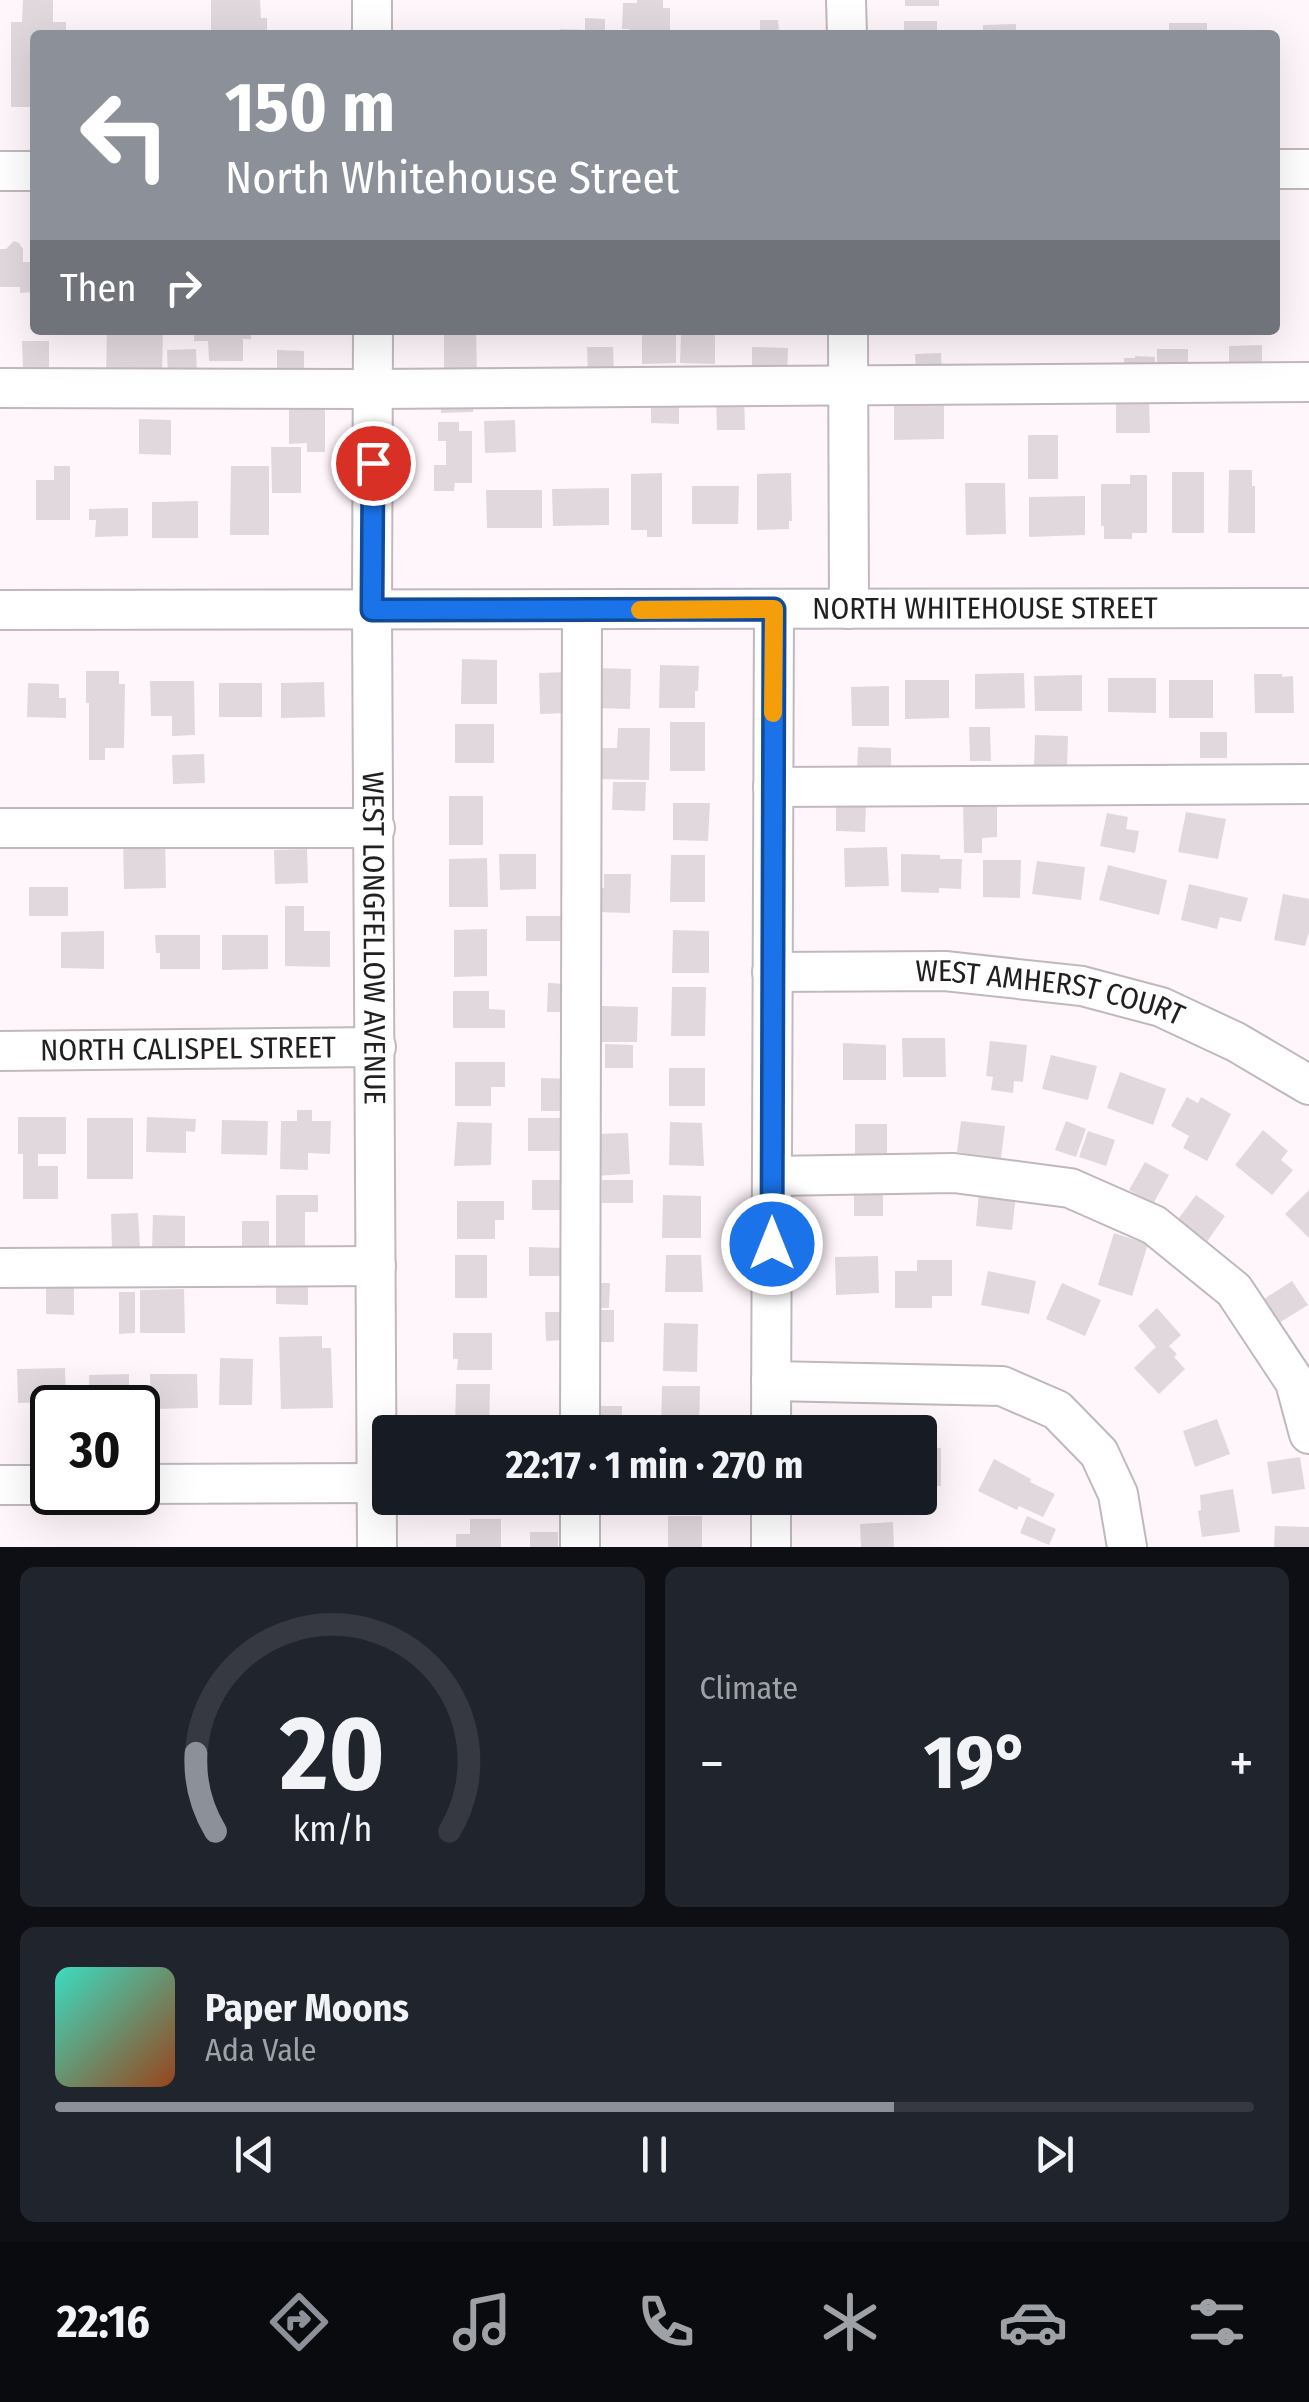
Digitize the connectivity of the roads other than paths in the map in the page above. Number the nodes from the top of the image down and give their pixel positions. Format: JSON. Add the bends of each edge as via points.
{"nodes":[{"id":1,"x":372,"y":0,"type":"edge"},
{"id":2,"x":846,"y":0,"type":"edge"},
{"id":3,"x":372,"y":30,"type":"edge"},
{"id":4,"x":846,"y":30,"type":"edge"},
{"id":5,"x":1280,"y":169,"type":"edge"},
{"id":6,"x":1309,"y":170,"type":"edge"},
{"id":7,"x":0,"y":171,"type":"edge"},
{"id":8,"x":30,"y":171,"type":"edge"},
{"id":9,"x":373,"y":335,"type":"edge"},
{"id":10,"x":848,"y":335,"type":"edge"},
{"id":11,"x":1309,"y":382,"type":"edge"},
{"id":12,"x":848,"y":386,"type":"junction"},
{"id":13,"x":0,"y":388,"type":"edge"},
{"id":14,"x":373,"y":390,"type":"junction"},
{"id":15,"x":1309,"y":608,"type":"edge"},
{"id":16,"x":774,"y":609,"type":"junction"},
{"id":17,"x":849,"y":609,"type":"junction"},
{"id":18,"x":0,"y":610,"type":"edge"},
{"id":19,"x":372,"y":610,"type":"junction"},
{"id":20,"x":582,"y":610,"type":"junction"},
{"id":21,"x":1309,"y":784,"type":"edge"},
{"id":22,"x":773,"y":787,"type":"junction"},
{"id":23,"x":0,"y":828,"type":"edge"},
{"id":24,"x":375,"y":828,"type":"junction"},
{"id":25,"x":772,"y":972,"type":"junction"},
{"id":26,"x":376,"y":1047,"type":"junction"},
{"id":27,"x":0,"y":1051,"type":"edge"},
{"id":28,"x":1309,"y":1085,"type":"edge"},
{"id":29,"x":772,"y":1176,"type":"junction"},
{"id":30,"x":376,"y":1266,"type":"junction"},
{"id":31,"x":0,"y":1268,"type":"edge"},
{"id":32,"x":771,"y":1381,"type":"junction"},
{"id":33,"x":377,"y":1415,"type":"edge"},
{"id":34,"x":580,"y":1415,"type":"edge"},
{"id":35,"x":771,"y":1415,"type":"edge"},
{"id":36,"x":1309,"y":1434,"type":"edge"},
{"id":37,"x":160,"y":1484,"type":"edge"},
{"id":38,"x":372,"y":1484,"type":"edge"},
{"id":39,"x":0,"y":1485,"type":"edge"},
{"id":40,"x":30,"y":1485,"type":"edge"},
{"id":41,"x":377,"y":1515,"type":"edge"},
{"id":42,"x":580,"y":1515,"type":"edge"},
{"id":43,"x":771,"y":1515,"type":"edge"},
{"id":44,"x":377,"y":1547,"type":"edge"},
{"id":45,"x":580,"y":1547,"type":"edge"},
{"id":46,"x":771,"y":1547,"type":"edge"},
{"id":47,"x":1127,"y":1547,"type":"edge"}],
"edges":[{"from":1,"to":3,"type":"street"},
{"from":2,"to":4,"type":"street"},
{"from":5,"to":6,"type":"street"},
{"from":7,"to":8,"type":"street"},
{"from":9,"to":14,"type":"street","name":"WEST LONGFELLOW AVENUE"},
{"from":10,"to":12,"type":"street"},
{"from":11,"to":12,"type":"street"},
{"from":12,"to":14,"type":"street"},
{"from":12,"to":17,"type":"street"},
{"from":13,"to":14,"type":"street"},
{"from":14,"to":19,"type":"street","name":"WEST LONGFELLOW AVENUE"},
{"from":15,"to":17,"type":"street","name":"NORTH WHITEHOUSE STREET"},
{"from":16,"to":17,"type":"street","name":"NORTH WHITEHOUSE STREET"},
{"from":16,"to":20,"type":"street","name":"NORTH WHITEHOUSE STREET"},
{"from":16,"to":22,"type":"street"},
{"from":18,"to":19,"type":"street","name":"NORTH WHITEHOUSE STREET"},
{"from":19,"to":20,"type":"street","name":"NORTH WHITEHOUSE STREET"},
{"from":19,"to":24,"type":"street","name":"WEST LONGFELLOW AVENUE"},
{"from":20,"to":34,"type":"street"},
{"from":21,"to":22,"type":"street"},
{"from":22,"to":25,"type":"street"},
{"from":23,"to":24,"type":"street"},
{"from":24,"to":26,"type":"street","name":"WEST LONGFELLOW AVENUE"},
{"from":25,"to":28,"type":"street","name":"WEST AMHERST COURT","via":[[945,971],[1082,986],[1160,1007]]},
{"from":25,"to":29,"type":"street"},
{"from":26,"to":27,"type":"street","name":"NORTH CALISPEL STREET"},
{"from":26,"to":30,"type":"street","name":"WEST LONGFELLOW AVENUE"},
{"from":29,"to":32,"type":"street"},
{"from":29,"to":36,"type":"street","via":[[954,1172],[1070,1188],[1154,1225],[1234,1290],[1295,1382]]},
{"from":30,"to":31,"type":"street"},
{"from":30,"to":33,"type":"street","name":"WEST LONGFELLOW AVENUE"},
{"from":32,"to":35,"type":"street"},
{"from":32,"to":47,"type":"street","via":[[1002,1386],[1057,1410],[1099,1452],[1118,1494]]},
{"from":37,"to":38,"type":"street"},
{"from":39,"to":40,"type":"street"},
{"from":41,"to":44,"type":"street","name":"WEST LONGFELLOW AVENUE"},
{"from":42,"to":45,"type":"street"},
{"from":43,"to":46,"type":"street"}]}
